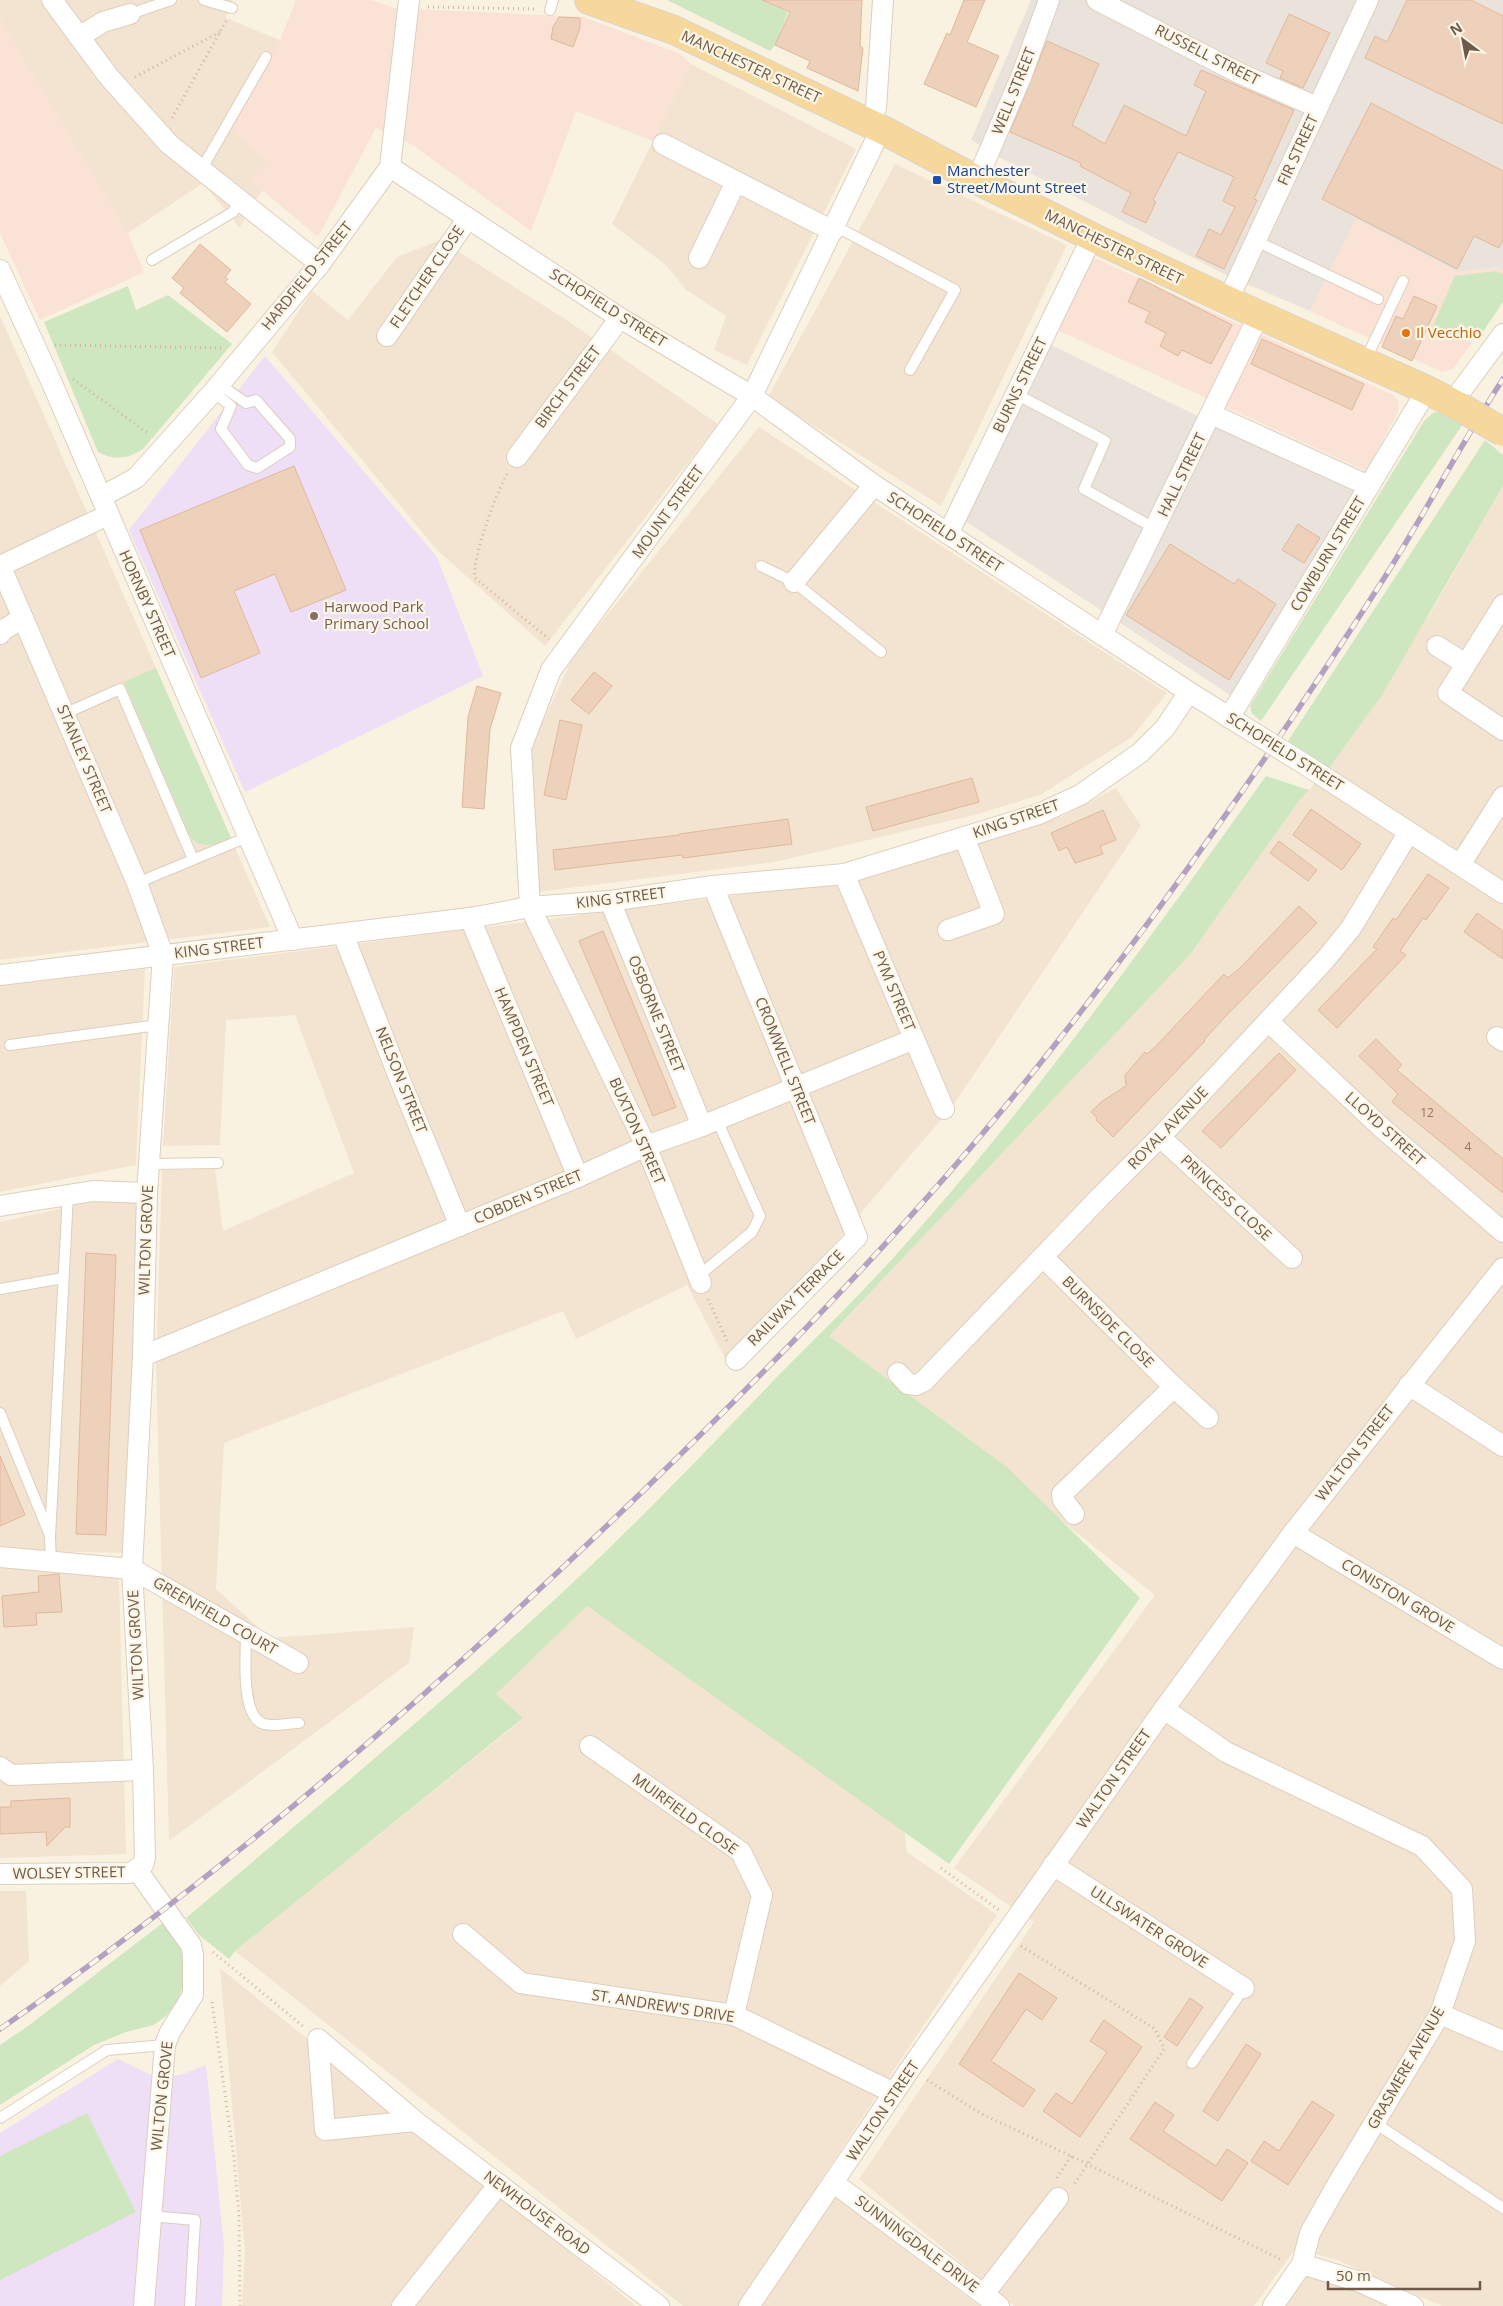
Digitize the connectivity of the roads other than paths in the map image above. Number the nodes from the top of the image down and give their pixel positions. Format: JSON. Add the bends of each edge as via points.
{"nodes":[{"id":1,"x":52,"y":0,"type":"edge"},
{"id":2,"x":171,"y":0,"type":"edge"},
{"id":3,"x":204,"y":0,"type":"edge"},
{"id":4,"x":589,"y":0,"type":"edge"},
{"id":5,"x":883,"y":0,"type":"edge"},
{"id":6,"x":1049,"y":0,"type":"edge"},
{"id":7,"x":1098,"y":0,"type":"edge"},
{"id":8,"x":1368,"y":0,"type":"edge"},
{"id":9,"x":409,"y":3,"type":"edge"},
{"id":10,"x":232,"y":8,"type":"road end"},
{"id":11,"x":130,"y":14,"type":"joint"},
{"id":12,"x":79,"y":37,"type":"junction"},
{"id":13,"x":266,"y":57,"type":"dead end"},
{"id":14,"x":1317,"y":107,"type":"junction"},
{"id":15,"x":875,"y":126,"type":"junction"},
{"id":16,"x":663,"y":144,"type":"dead end"},
{"id":17,"x":390,"y":166,"type":"junction"},
{"id":18,"x":201,"y":170,"type":"junction"},
{"id":19,"x":977,"y":180,"type":"junction"},
{"id":20,"x":736,"y":182,"type":"junction"},
{"id":21,"x":240,"y":201,"type":"junction"},
{"id":22,"x":468,"y":218,"type":"junction"},
{"id":23,"x":834,"y":229,"type":"junction"},
{"id":24,"x":1092,"y":237,"type":"junction"},
{"id":25,"x":1256,"y":241,"type":"junction"},
{"id":26,"x":699,"y":258,"type":"dead end"},
{"id":27,"x":152,"y":260,"type":"dead end"},
{"id":28,"x":320,"y":264,"type":"junction"},
{"id":29,"x":0,"y":270,"type":"edge"},
{"id":30,"x":1403,"y":282,"type":"dead end"},
{"id":31,"x":1378,"y":299,"type":"dead end"},
{"id":32,"x":1228,"y":300,"type":"junction"},
{"id":33,"x":1259,"y":315,"type":"junction"},
{"id":34,"x":620,"y":318,"type":"junction"},
{"id":35,"x":1503,"y":334,"type":"edge"},
{"id":36,"x":387,"y":336,"type":"dead end"},
{"id":37,"x":1364,"y":362,"type":"junction"},
{"id":38,"x":910,"y":370,"type":"dead end"},
{"id":39,"x":216,"y":388,"type":"junction"},
{"id":40,"x":1427,"y":390,"type":"junction"},
{"id":41,"x":1016,"y":394,"type":"junction"},
{"id":42,"x":752,"y":396,"type":"junction"},
{"id":43,"x":1456,"y":405,"type":"junction"},
{"id":44,"x":1211,"y":414,"type":"junction"},
{"id":45,"x":1503,"y":432,"type":"edge"},
{"id":46,"x":517,"y":457,"type":"road end"},
{"id":47,"x":874,"y":485,"type":"junction"},
{"id":48,"x":1369,"y":486,"type":"junction"},
{"id":49,"x":104,"y":506,"type":"junction"},
{"id":50,"x":1156,"y":529,"type":"junction"},
{"id":51,"x":948,"y":534,"type":"junction"},
{"id":52,"x":0,"y":566,"type":"edge"},
{"id":53,"x":761,"y":566,"type":"dead end"},
{"id":54,"x":794,"y":582,"type":"junction"},
{"id":55,"x":1502,"y":610,"type":"edge"},
{"id":56,"x":22,"y":618,"type":"junction"},
{"id":57,"x":0,"y":634,"type":"edge"},
{"id":58,"x":1102,"y":635,"type":"junction"},
{"id":59,"x":1437,"y":646,"type":"dead end"},
{"id":60,"x":881,"y":652,"type":"dead end"},
{"id":61,"x":1466,"y":664,"type":"junction"},
{"id":62,"x":1189,"y":692,"type":"junction"},
{"id":63,"x":64,"y":714,"type":"junction"},
{"id":64,"x":1229,"y":718,"type":"junction"},
{"id":65,"x":1503,"y":730,"type":"edge"},
{"id":66,"x":1503,"y":797,"type":"edge"},
{"id":67,"x":1409,"y":832,"type":"junction"},
{"id":68,"x":250,"y":836,"type":"junction"},
{"id":69,"x":964,"y":837,"type":"junction"},
{"id":70,"x":193,"y":859,"type":"junction"},
{"id":71,"x":1460,"y":865,"type":"junction"},
{"id":72,"x":844,"y":874,"type":"junction"},
{"id":73,"x":138,"y":883,"type":"junction"},
{"id":74,"x":713,"y":886,"type":"junction"},
{"id":75,"x":1503,"y":893,"type":"edge"},
{"id":76,"x":610,"y":901,"type":"junction"},
{"id":77,"x":530,"y":906,"type":"junction"},
{"id":78,"x":470,"y":918,"type":"junction"},
{"id":79,"x":948,"y":930,"type":"dead end"},
{"id":80,"x":343,"y":934,"type":"junction"},
{"id":81,"x":293,"y":940,"type":"junction"},
{"id":82,"x":163,"y":955,"type":"junction"},
{"id":83,"x":0,"y":975,"type":"edge"},
{"id":84,"x":1269,"y":1022,"type":"junction"},
{"id":85,"x":158,"y":1025,"type":"junction"},
{"id":86,"x":914,"y":1039,"type":"junction"},
{"id":87,"x":10,"y":1045,"type":"dead end"},
{"id":88,"x":796,"y":1088,"type":"junction"},
{"id":89,"x":944,"y":1109,"type":"dead end"},
{"id":90,"x":709,"y":1123,"type":"junction"},
{"id":91,"x":1160,"y":1137,"type":"junction"},
{"id":92,"x":646,"y":1146,"type":"junction"},
{"id":93,"x":218,"y":1163,"type":"dead end"},
{"id":94,"x":149,"y":1164,"type":"junction"},
{"id":95,"x":578,"y":1177,"type":"junction"},
{"id":96,"x":147,"y":1193,"type":"junction"},
{"id":97,"x":68,"y":1195,"type":"junction"},
{"id":98,"x":0,"y":1206,"type":"edge"},
{"id":99,"x":460,"y":1226,"type":"junction"},
{"id":100,"x":1503,"y":1232,"type":"edge"},
{"id":101,"x":857,"y":1237,"type":"joint"},
{"id":102,"x":1043,"y":1256,"type":"junction"},
{"id":103,"x":1292,"y":1258,"type":"dead end"},
{"id":104,"x":1503,"y":1268,"type":"edge"},
{"id":105,"x":63,"y":1278,"type":"junction"},
{"id":106,"x":700,"y":1280,"type":"joint"},
{"id":107,"x":0,"y":1290,"type":"edge"},
{"id":108,"x":143,"y":1356,"type":"junction"},
{"id":109,"x":736,"y":1360,"type":"road end"},
{"id":110,"x":898,"y":1374,"type":"dead end"},
{"id":111,"x":1409,"y":1385,"type":"junction"},
{"id":112,"x":1174,"y":1387,"type":"junction"},
{"id":113,"x":0,"y":1414,"type":"edge"},
{"id":114,"x":1208,"y":1418,"type":"dead end"},
{"id":115,"x":1503,"y":1446,"type":"edge"},
{"id":116,"x":1074,"y":1514,"type":"dead end"},
{"id":117,"x":1293,"y":1533,"type":"junction"},
{"id":118,"x":50,"y":1537,"type":"junction"},
{"id":119,"x":0,"y":1557,"type":"edge"},
{"id":120,"x":51,"y":1562,"type":"junction"},
{"id":121,"x":132,"y":1568,"type":"junction"},
{"id":122,"x":246,"y":1633,"type":"junction"},
{"id":123,"x":1503,"y":1659,"type":"edge"},
{"id":124,"x":298,"y":1662,"type":"dead end"},
{"id":125,"x":1164,"y":1709,"type":"junction"},
{"id":126,"x":299,"y":1723,"type":"dead end"},
{"id":127,"x":590,"y":1746,"type":"dead end"},
{"id":128,"x":0,"y":1767,"type":"edge"},
{"id":129,"x":143,"y":1770,"type":"junction"},
{"id":130,"x":1053,"y":1865,"type":"junction"},
{"id":131,"x":137,"y":1870,"type":"junction"},
{"id":132,"x":0,"y":1874,"type":"edge"},
{"id":133,"x":463,"y":1934,"type":"dead end"},
{"id":134,"x":1244,"y":1988,"type":"joint"},
{"id":135,"x":1440,"y":2014,"type":"junction"},
{"id":136,"x":734,"y":2015,"type":"junction"},
{"id":137,"x":1503,"y":2041,"type":"edge"},
{"id":138,"x":165,"y":2044,"type":"junction"},
{"id":139,"x":1192,"y":2063,"type":"dead end"},
{"id":140,"x":894,"y":2094,"type":"junction"},
{"id":141,"x":0,"y":2118,"type":"edge"},
{"id":142,"x":415,"y":2121,"type":"junction"},
{"id":143,"x":1375,"y":2123,"type":"junction"},
{"id":144,"x":834,"y":2183,"type":"junction"},
{"id":145,"x":499,"y":2184,"type":"junction"},
{"id":146,"x":1058,"y":2198,"type":"road end"},
{"id":147,"x":1503,"y":2208,"type":"edge"},
{"id":148,"x":151,"y":2216,"type":"junction"},
{"id":149,"x":1302,"y":2264,"type":"junction"},
{"id":150,"x":991,"y":2300,"type":"edge"},
{"id":151,"x":144,"y":2306,"type":"edge"},
{"id":152,"x":190,"y":2306,"type":"edge"},
{"id":153,"x":402,"y":2306,"type":"edge"},
{"id":154,"x":659,"y":2306,"type":"edge"},
{"id":155,"x":749,"y":2306,"type":"edge"},
{"id":156,"x":1273,"y":2306,"type":"edge"},
{"id":157,"x":1413,"y":2306,"type":"edge"}],
"edges":[{"from":1,"to":12,"type":"street"},
{"from":2,"to":11,"type":"lane"},
{"from":3,"to":10,"type":"lane"},
{"from":4,"to":15,"type":"main road","name":"MANCHESTER STREET","via":[[674,30]]},
{"from":5,"to":15,"type":"street","name":"MOUNT STREET"},
{"from":6,"to":19,"type":"street","name":"WELL STREET","via":[[1021,77]]},
{"from":7,"to":14,"type":"street","name":"RUSSELL STREET","via":[[1241,74]]},
{"from":8,"to":14,"type":"street","name":"FIR STREET"},
{"from":9,"to":17,"type":"street","name":"HARDFIELD STREET"},
{"from":11,"to":12,"type":"street","via":[[103,22]]},
{"from":12,"to":18,"type":"street","via":[[162,136]]},
{"from":13,"to":18,"type":"lane"},
{"from":14,"to":25,"type":"street","name":"FIR STREET"},
{"from":15,"to":19,"type":"main road","name":"MANCHESTER STREET"},
{"from":15,"to":23,"type":"street","name":"MOUNT STREET"},
{"from":16,"to":20,"type":"street"},
{"from":17,"to":22,"type":"street","name":"SCHOFIELD STREET"},
{"from":17,"to":28,"type":"street","name":"HARDFIELD STREET"},
{"from":18,"to":21,"type":"street"},
{"from":19,"to":24,"type":"main road","name":"MANCHESTER STREET"},
{"from":20,"to":23,"type":"street"},
{"from":20,"to":26,"type":"street"},
{"from":21,"to":27,"type":"lane","via":[[233,212]]},
{"from":21,"to":28,"type":"street"},
{"from":22,"to":34,"type":"street","name":"SCHOFIELD STREET"},
{"from":22,"to":36,"type":"street","name":"FLETCHER CLOSE"},
{"from":23,"to":38,"type":"lane","via":[[955,290]]},
{"from":23,"to":42,"type":"street","name":"MOUNT STREET"},
{"from":24,"to":32,"type":"main road","name":"MANCHESTER STREET"},
{"from":24,"to":41,"type":"street","name":"BURNS STREET"},
{"from":25,"to":31,"type":"lane"},
{"from":25,"to":32,"type":"street","name":"FIR STREET"},
{"from":28,"to":39,"type":"street","name":"HARDFIELD STREET"},
{"from":29,"to":49,"type":"street","name":"HORNBY STREET"},
{"from":30,"to":37,"type":"lane"},
{"from":32,"to":33,"type":"main road","name":"MANCHESTER STREET"},
{"from":33,"to":37,"type":"main road","name":"MANCHESTER STREET"},
{"from":33,"to":44,"type":"street","name":"HALL STREET"},
{"from":34,"to":42,"type":"street","name":"SCHOFIELD STREET"},
{"from":34,"to":46,"type":"street","name":"BIRCH STREET"},
{"from":35,"to":43,"type":"street"},
{"from":37,"to":40,"type":"main road","name":"MANCHESTER STREET"},
{"from":39,"to":39,"type":"lane","via":[[246,403],[256,400],[290,440],[290,447],[257,468],[248,465],[221,429],[231,406]]},
{"from":39,"to":49,"type":"street","name":"HARDFIELD STREET","via":[[136,478]]},
{"from":40,"to":43,"type":"main road","name":"MANCHESTER STREET"},
{"from":40,"to":48,"type":"street","name":"COWBURN STREET"},
{"from":41,"to":50,"type":"lane","via":[[1105,441],[1084,489]]},
{"from":41,"to":51,"type":"street","name":"BURNS STREET"},
{"from":42,"to":47,"type":"street","name":"SCHOFIELD STREET"},
{"from":42,"to":77,"type":"street","name":"MOUNT STREET","via":[[551,670],[521,748]]},
{"from":43,"to":45,"type":"main road","name":"MANCHESTER STREET","bridge":true},
{"from":44,"to":48,"type":"street"},
{"from":44,"to":50,"type":"street","name":"HALL STREET"},
{"from":47,"to":51,"type":"street","name":"SCHOFIELD STREET"},
{"from":47,"to":54,"type":"street"},
{"from":48,"to":64,"type":"street","name":"COWBURN STREET"},
{"from":49,"to":52,"type":"street","name":"HARDFIELD STREET"},
{"from":49,"to":68,"type":"street","name":"HORNBY STREET"},
{"from":50,"to":58,"type":"street","name":"HALL STREET"},
{"from":51,"to":58,"type":"street","name":"SCHOFIELD STREET"},
{"from":52,"to":56,"type":"street","name":"STANLEY STREET"},
{"from":53,"to":54,"type":"lane"},
{"from":54,"to":60,"type":"lane"},
{"from":55,"to":61,"type":"street"},
{"from":56,"to":57,"type":"street"},
{"from":56,"to":63,"type":"street","name":"STANLEY STREET"},
{"from":58,"to":62,"type":"street","name":"SCHOFIELD STREET"},
{"from":59,"to":61,"type":"street"},
{"from":61,"to":65,"type":"street","via":[[1448,693]]},
{"from":62,"to":64,"type":"street","name":"SCHOFIELD STREET"},
{"from":62,"to":69,"type":"street","name":"KING STREET","via":[[1165,728],[1140,753],[1080,795],[1038,814]]},
{"from":63,"to":70,"type":"lane","via":[[120,689]]},
{"from":63,"to":73,"type":"street","name":"STANLEY STREET"},
{"from":64,"to":67,"type":"street","name":"SCHOFIELD STREET","bridge":true},
{"from":66,"to":71,"type":"street"},
{"from":67,"to":71,"type":"street","name":"SCHOFIELD STREET"},
{"from":67,"to":84,"type":"street","name":"ROYAL AVENUE","via":[[1351,928]]},
{"from":68,"to":70,"type":"lane"},
{"from":68,"to":81,"type":"street","name":"HORNBY STREET"},
{"from":69,"to":72,"type":"street","name":"KING STREET"},
{"from":69,"to":79,"type":"street","via":[[994,914]]},
{"from":70,"to":73,"type":"lane"},
{"from":71,"to":75,"type":"street","name":"SCHOFIELD STREET"},
{"from":72,"to":74,"type":"street","name":"KING STREET"},
{"from":72,"to":86,"type":"street","name":"PYM STREET"},
{"from":73,"to":82,"type":"street","name":"STANLEY STREET"},
{"from":74,"to":76,"type":"street","name":"KING STREET"},
{"from":74,"to":88,"type":"street","name":"CROMWELL STREET"},
{"from":76,"to":77,"type":"street","name":"KING STREET"},
{"from":76,"to":90,"type":"street","name":"OSBORNE STREET"},
{"from":77,"to":78,"type":"street","name":"KING STREET"},
{"from":77,"to":92,"type":"street","name":"BUXTON STREET"},
{"from":78,"to":80,"type":"street","name":"KING STREET"},
{"from":78,"to":95,"type":"street","name":"HAMPDEN STREET"},
{"from":80,"to":81,"type":"street","name":"KING STREET"},
{"from":80,"to":99,"type":"street","name":"NELSON STREET"},
{"from":81,"to":82,"type":"street","name":"KING STREET"},
{"from":82,"to":83,"type":"street","name":"KING STREET"},
{"from":82,"to":85,"type":"street","name":"WILTON GROVE"},
{"from":84,"to":91,"type":"street","name":"ROYAL AVENUE"},
{"from":84,"to":100,"type":"street","name":"LLOYD STREET","via":[[1382,1128]]},
{"from":85,"to":87,"type":"lane"},
{"from":85,"to":94,"type":"street","name":"WILTON GROVE"},
{"from":86,"to":88,"type":"street","name":"COBDEN STREET"},
{"from":86,"to":89,"type":"street","name":"PYM STREET"},
{"from":88,"to":90,"type":"street","name":"COBDEN STREET"},
{"from":88,"to":101,"type":"street","name":"CROMWELL STREET"},
{"from":90,"to":92,"type":"street","name":"COBDEN STREET"},
{"from":90,"to":106,"type":"lane","via":[[760,1216],[752,1232]]},
{"from":91,"to":102,"type":"street","name":"ROYAL AVENUE"},
{"from":91,"to":103,"type":"street","name":"PRINCESS CLOSE"},
{"from":92,"to":95,"type":"street","name":"COBDEN STREET"},
{"from":92,"to":106,"type":"street","name":"BUXTON STREET"},
{"from":93,"to":94,"type":"lane"},
{"from":94,"to":96,"type":"street","name":"WILTON GROVE"},
{"from":95,"to":99,"type":"street","name":"COBDEN STREET"},
{"from":96,"to":97,"type":"street","via":[[93,1191]]},
{"from":96,"to":108,"type":"street","name":"WILTON GROVE"},
{"from":97,"to":98,"type":"street"},
{"from":97,"to":105,"type":"lane"},
{"from":99,"to":108,"type":"street","name":"COBDEN STREET"},
{"from":101,"to":109,"type":"street","name":"RAILWAY TERRACE"},
{"from":102,"to":110,"type":"street","name":"ROYAL AVENUE","via":[[924,1381],[908,1384]]},
{"from":102,"to":112,"type":"street","name":"BURNSIDE CLOSE"},
{"from":104,"to":111,"type":"street","name":"WALTON STREET"},
{"from":105,"to":107,"type":"lane"},
{"from":105,"to":118,"type":"lane"},
{"from":108,"to":121,"type":"street","name":"WILTON GROVE"},
{"from":111,"to":115,"type":"street"},
{"from":111,"to":117,"type":"street","name":"WALTON STREET"},
{"from":112,"to":114,"type":"street","name":"BURNSIDE CLOSE"},
{"from":112,"to":116,"type":"street","via":[[1062,1494]]},
{"from":113,"to":118,"type":"lane"},
{"from":117,"to":123,"type":"street","name":"CONISTON GROVE"},
{"from":117,"to":125,"type":"street","name":"WALTON STREET"},
{"from":118,"to":120,"type":"lane"},
{"from":119,"to":120,"type":"street"},
{"from":120,"to":121,"type":"street"},
{"from":121,"to":122,"type":"street","name":"GREENFIELD COURT"},
{"from":121,"to":129,"type":"street","name":"WILTON GROVE"},
{"from":122,"to":124,"type":"street","name":"GREENFIELD COURT"},
{"from":122,"to":126,"type":"lane","via":[[246,1686],[254,1719],[265,1724]]},
{"from":125,"to":130,"type":"street","name":"WALTON STREET"},
{"from":125,"to":135,"type":"street","name":"GRASMERE AVENUE","via":[[1226,1752],[1422,1846],[1462,1889],[1465,1941]]},
{"from":127,"to":136,"type":"street","name":"MUIRFIELD CLOSE","via":[[741,1852],[762,1895]]},
{"from":128,"to":129,"type":"street","via":[[11,1775]]},
{"from":129,"to":131,"type":"street","name":"WILTON GROVE","via":[[145,1858]]},
{"from":130,"to":134,"type":"street","name":"ULLSWATER GROVE"},
{"from":130,"to":140,"type":"street","name":"WALTON STREET"},
{"from":131,"to":132,"type":"street","name":"WOLSEY STREET","via":[[130,1873]]},
{"from":131,"to":138,"type":"street","name":"WILTON GROVE","via":[[191,1945],[193,1994]]},
{"from":133,"to":136,"type":"street","name":"ST. ANDREW'S DRIVE","via":[[521,1983]]},
{"from":134,"to":139,"type":"lane"},
{"from":135,"to":137,"type":"street"},
{"from":135,"to":143,"type":"street","name":"GRASMERE AVENUE"},
{"from":136,"to":140,"type":"street","name":"ST. ANDREW'S DRIVE"},
{"from":138,"to":141,"type":"lane","via":[[108,2050]]},
{"from":138,"to":148,"type":"street","name":"WILTON GROVE"},
{"from":140,"to":144,"type":"street","name":"WALTON STREET"},
{"from":142,"to":142,"type":"street","name":"NEWHOUSE ROAD","via":[[318,2039],[325,2130]]},
{"from":142,"to":145,"type":"street","name":"NEWHOUSE ROAD"},
{"from":143,"to":147,"type":"lane"},
{"from":143,"to":149,"type":"street","name":"GRASMERE AVENUE","via":[[1310,2233]]},
{"from":144,"to":150,"type":"street","name":"SUNNINGDALE DRIVE"},
{"from":144,"to":155,"type":"street","name":"WALTON STREET"},
{"from":145,"to":153,"type":"street"},
{"from":145,"to":154,"type":"street","name":"NEWHOUSE ROAD"},
{"from":146,"to":150,"type":"street"},
{"from":148,"to":151,"type":"street","name":"WILTON GROVE"},
{"from":148,"to":152,"type":"lane","via":[[195,2220]]},
{"from":149,"to":156,"type":"street","name":"GRASMERE AVENUE"},
{"from":149,"to":157,"type":"street","via":[[1360,2282]]}]}
